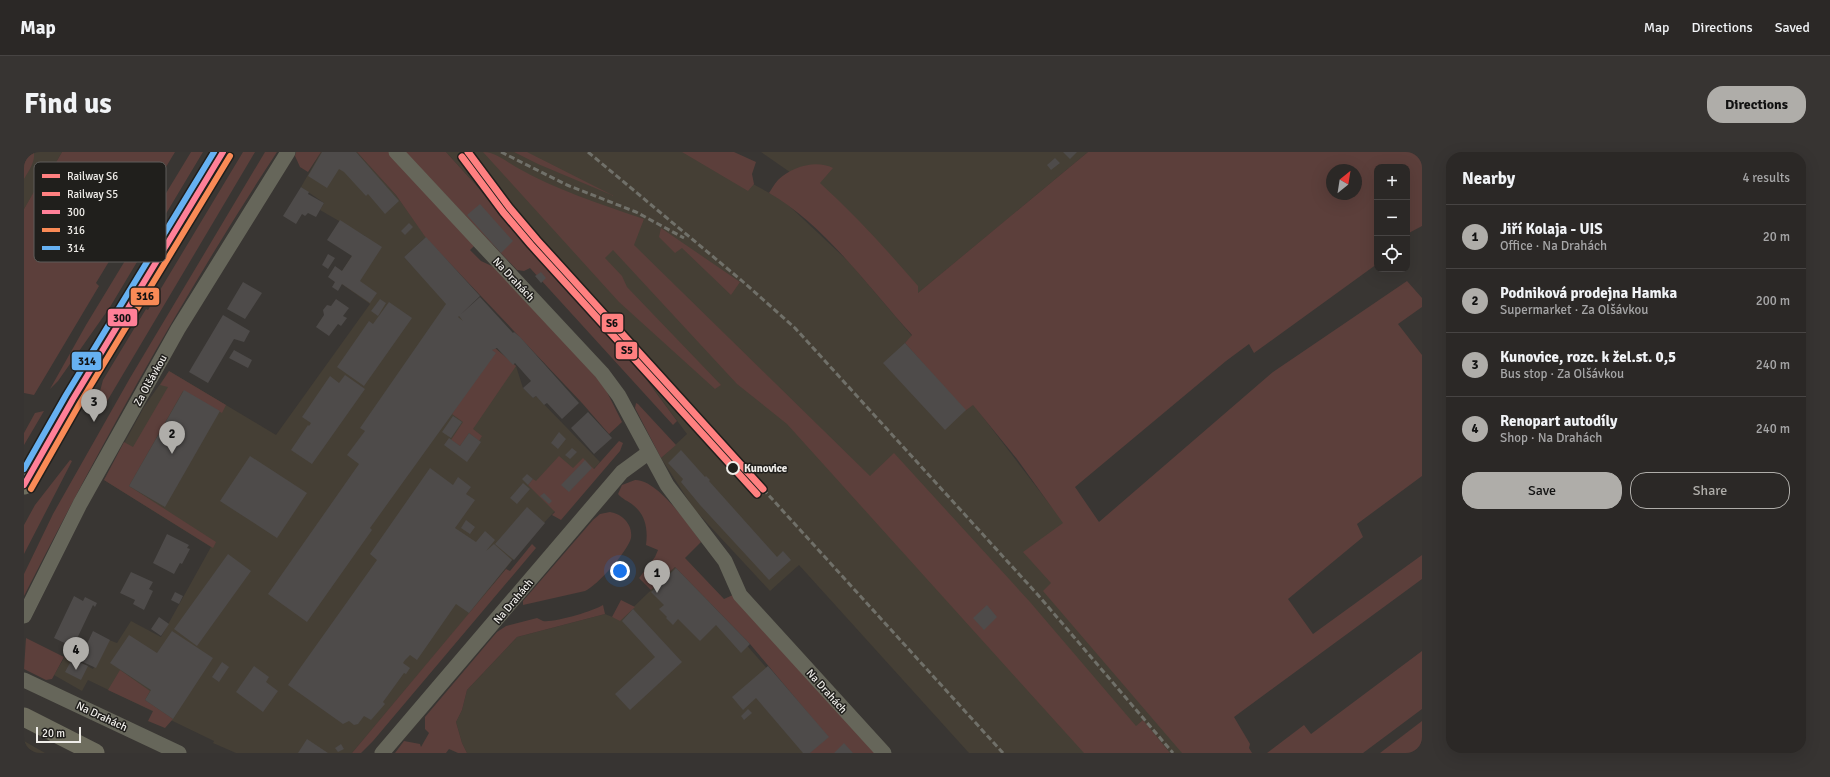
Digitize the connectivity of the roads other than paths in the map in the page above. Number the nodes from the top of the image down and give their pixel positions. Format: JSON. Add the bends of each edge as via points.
{"nodes":[{"id":1,"x":223,"y":152,"type":"edge"},
{"id":2,"x":288,"y":152,"type":"edge"},
{"id":3,"x":396,"y":152,"type":"edge"},
{"id":4,"x":166,"y":246,"type":"edge"},
{"id":5,"x":156,"y":262,"type":"edge"},
{"id":6,"x":648,"y":453,"type":"junction"},
{"id":7,"x":24,"y":485,"type":"edge"},
{"id":8,"x":24,"y":616,"type":"edge"},
{"id":9,"x":24,"y":680,"type":"edge"},
{"id":10,"x":24,"y":717,"type":"edge"},
{"id":11,"x":95,"y":753,"type":"edge"},
{"id":12,"x":179,"y":753,"type":"edge"},
{"id":13,"x":382,"y":753,"type":"edge"},
{"id":14,"x":884,"y":753,"type":"edge"}],
"edges":[{"from":1,"to":4,"type":"main road"},
{"from":2,"to":8,"type":"street","name":"Za Olšávkou","via":[[174,336],[80,504]]},
{"from":3,"to":6,"type":"street","name":"Na Drahách","via":[[602,373],[619,396]]},
{"from":5,"to":7,"type":"main road"},
{"from":6,"to":13,"type":"street","name":"Na Drahách","via":[[622,472]]},
{"from":6,"to":14,"type":"street","name":"Na Drahách","via":[[676,498],[725,561],[740,595]]},
{"from":9,"to":12,"type":"street","name":"Na Drahách"},
{"from":10,"to":11,"type":"main road"}]}
